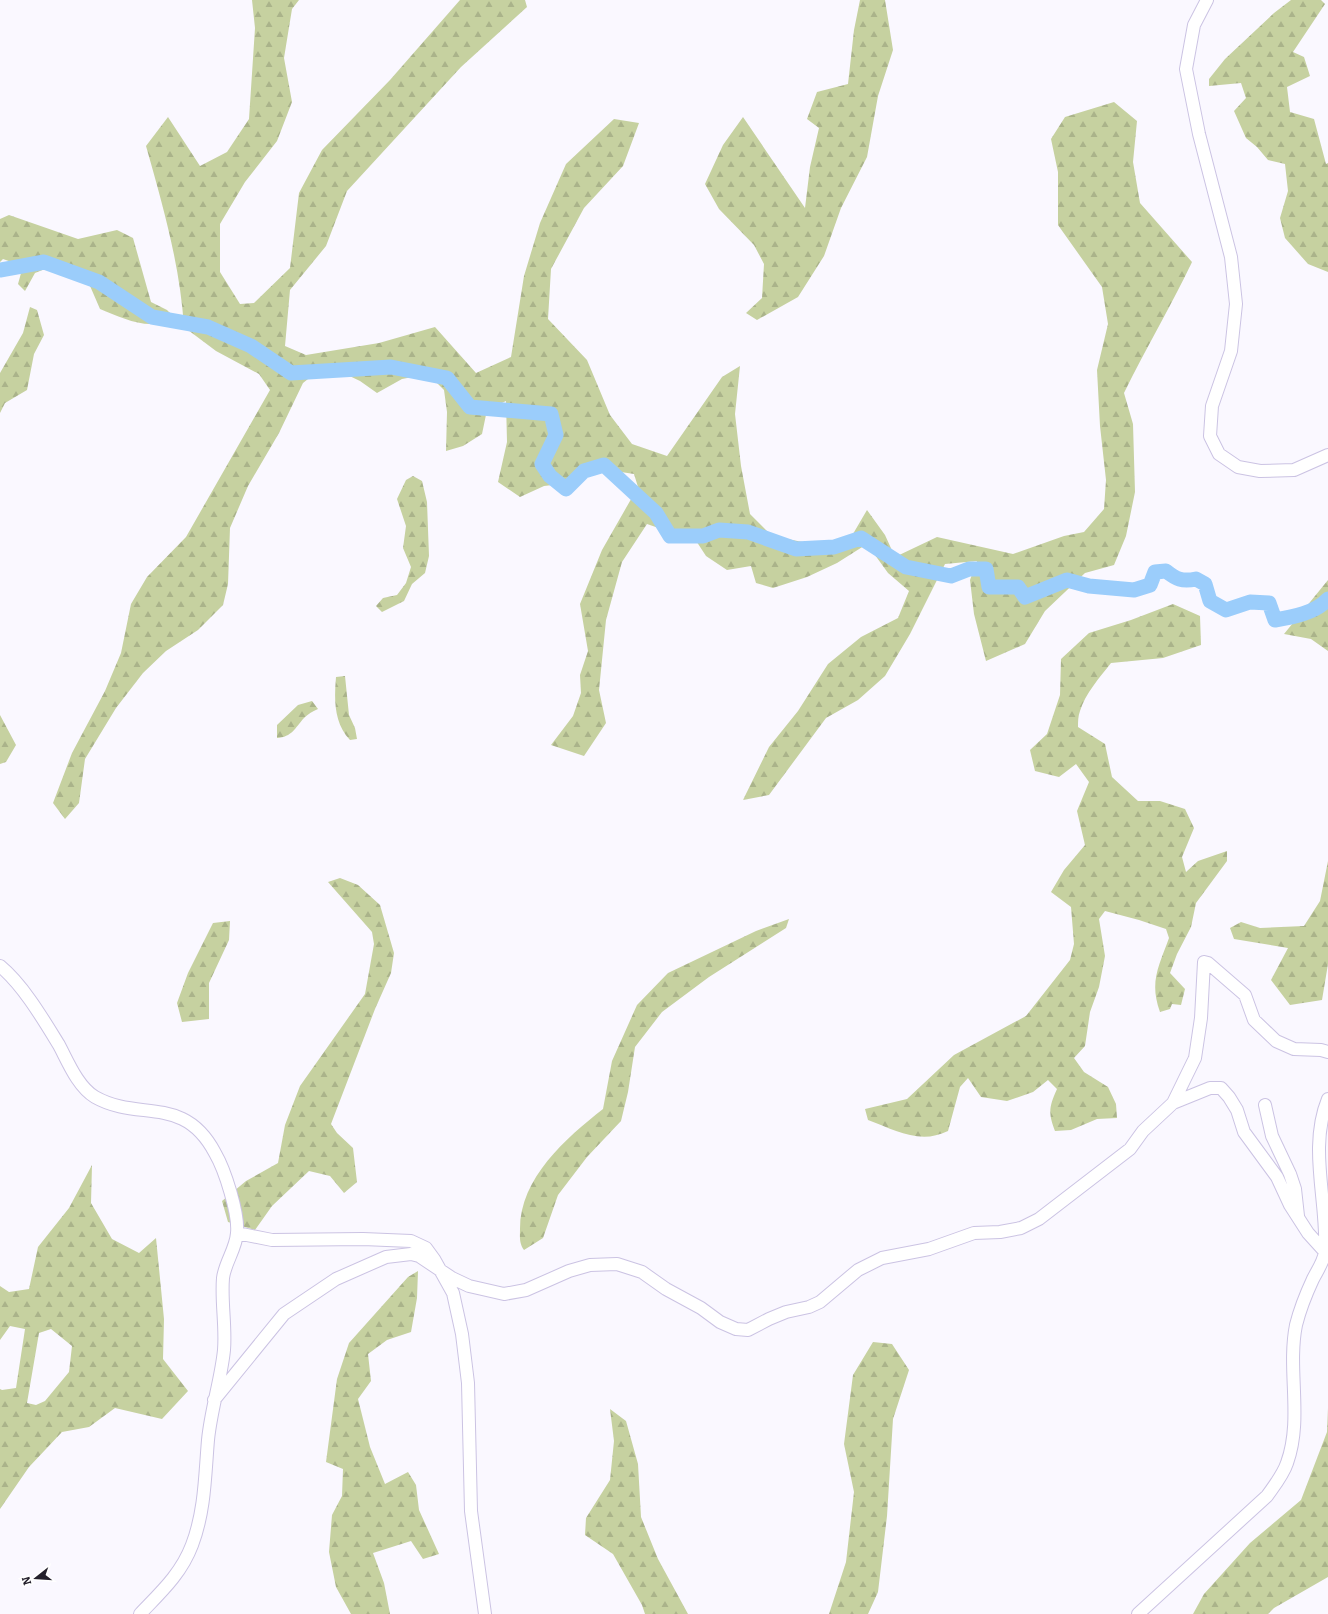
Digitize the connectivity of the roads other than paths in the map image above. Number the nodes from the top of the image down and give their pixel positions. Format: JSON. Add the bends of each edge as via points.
{"nodes":[{"id":1,"x":1207,"y":0,"type":"edge"},
{"id":2,"x":1328,"y":455,"type":"edge"},
{"id":3,"x":0,"y":966,"type":"edge"},
{"id":4,"x":1328,"y":1052,"type":"edge"},
{"id":5,"x":1328,"y":1099,"type":"edge"},
{"id":6,"x":1173,"y":1103,"type":"junction"},
{"id":7,"x":1266,"y":1105,"type":"dead end"},
{"id":8,"x":1298,"y":1218,"type":"junction"},
{"id":9,"x":237,"y":1233,"type":"junction"},
{"id":10,"x":1326,"y":1254,"type":"edge"},
{"id":11,"x":440,"y":1270,"type":"junction"},
{"id":12,"x":214,"y":1400,"type":"junction"},
{"id":13,"x":140,"y":1614,"type":"edge"},
{"id":14,"x":485,"y":1614,"type":"edge"},
{"id":15,"x":1138,"y":1614,"type":"edge"}],
"edges":[{"from":1,"to":2,"type":"street","via":[[1194,25],[1186,69],[1199,134],[1231,257],[1236,304],[1231,351],[1212,406],[1210,436],[1219,454],[1238,467],[1260,471],[1294,470]]},
{"from":3,"to":9,"type":"street","via":[[18,985],[45,1023],[84,1088],[95,1097],[115,1105],[172,1114],[192,1124],[204,1135],[216,1154],[230,1192]]},
{"from":4,"to":6,"type":"street","via":[[1294,1049],[1276,1041],[1254,1020],[1245,995],[1204,962],[1201,1018],[1195,1058]]},
{"from":5,"to":10,"type":"street","via":[[1321,1123],[1320,1148]]},
{"from":6,"to":8,"type":"street","via":[[1210,1088],[1221,1088],[1237,1110],[1244,1132],[1277,1177]]},
{"from":6,"to":11,"type":"street","via":[[1143,1131],[1130,1149],[1039,1219],[1021,1228],[974,1233],[929,1249],[882,1258],[858,1270],[820,1302],[786,1312],[748,1330],[736,1329],[720,1322],[642,1272],[617,1264],[590,1265],[568,1271],[526,1290],[504,1294],[469,1286]]},
{"from":7,"to":8,"type":"street","via":[[1272,1136],[1295,1189]]},
{"from":8,"to":10,"type":"street"},
{"from":9,"to":11,"type":"street","via":[[272,1240],[411,1241],[426,1248]]},
{"from":9,"to":12,"type":"street","via":[[224,1269],[224,1348]]},
{"from":10,"to":15,"type":"street","via":[[1300,1308],[1295,1332],[1292,1369],[1294,1428],[1287,1464],[1267,1496]]},
{"from":11,"to":12,"type":"street","via":[[419,1256],[410,1254],[386,1257],[336,1280],[284,1314]]},
{"from":11,"to":14,"type":"street","via":[[456,1302],[462,1334],[468,1383],[471,1511]]},
{"from":12,"to":13,"type":"street","via":[[208,1437],[202,1512],[193,1544],[174,1579]]}]}
